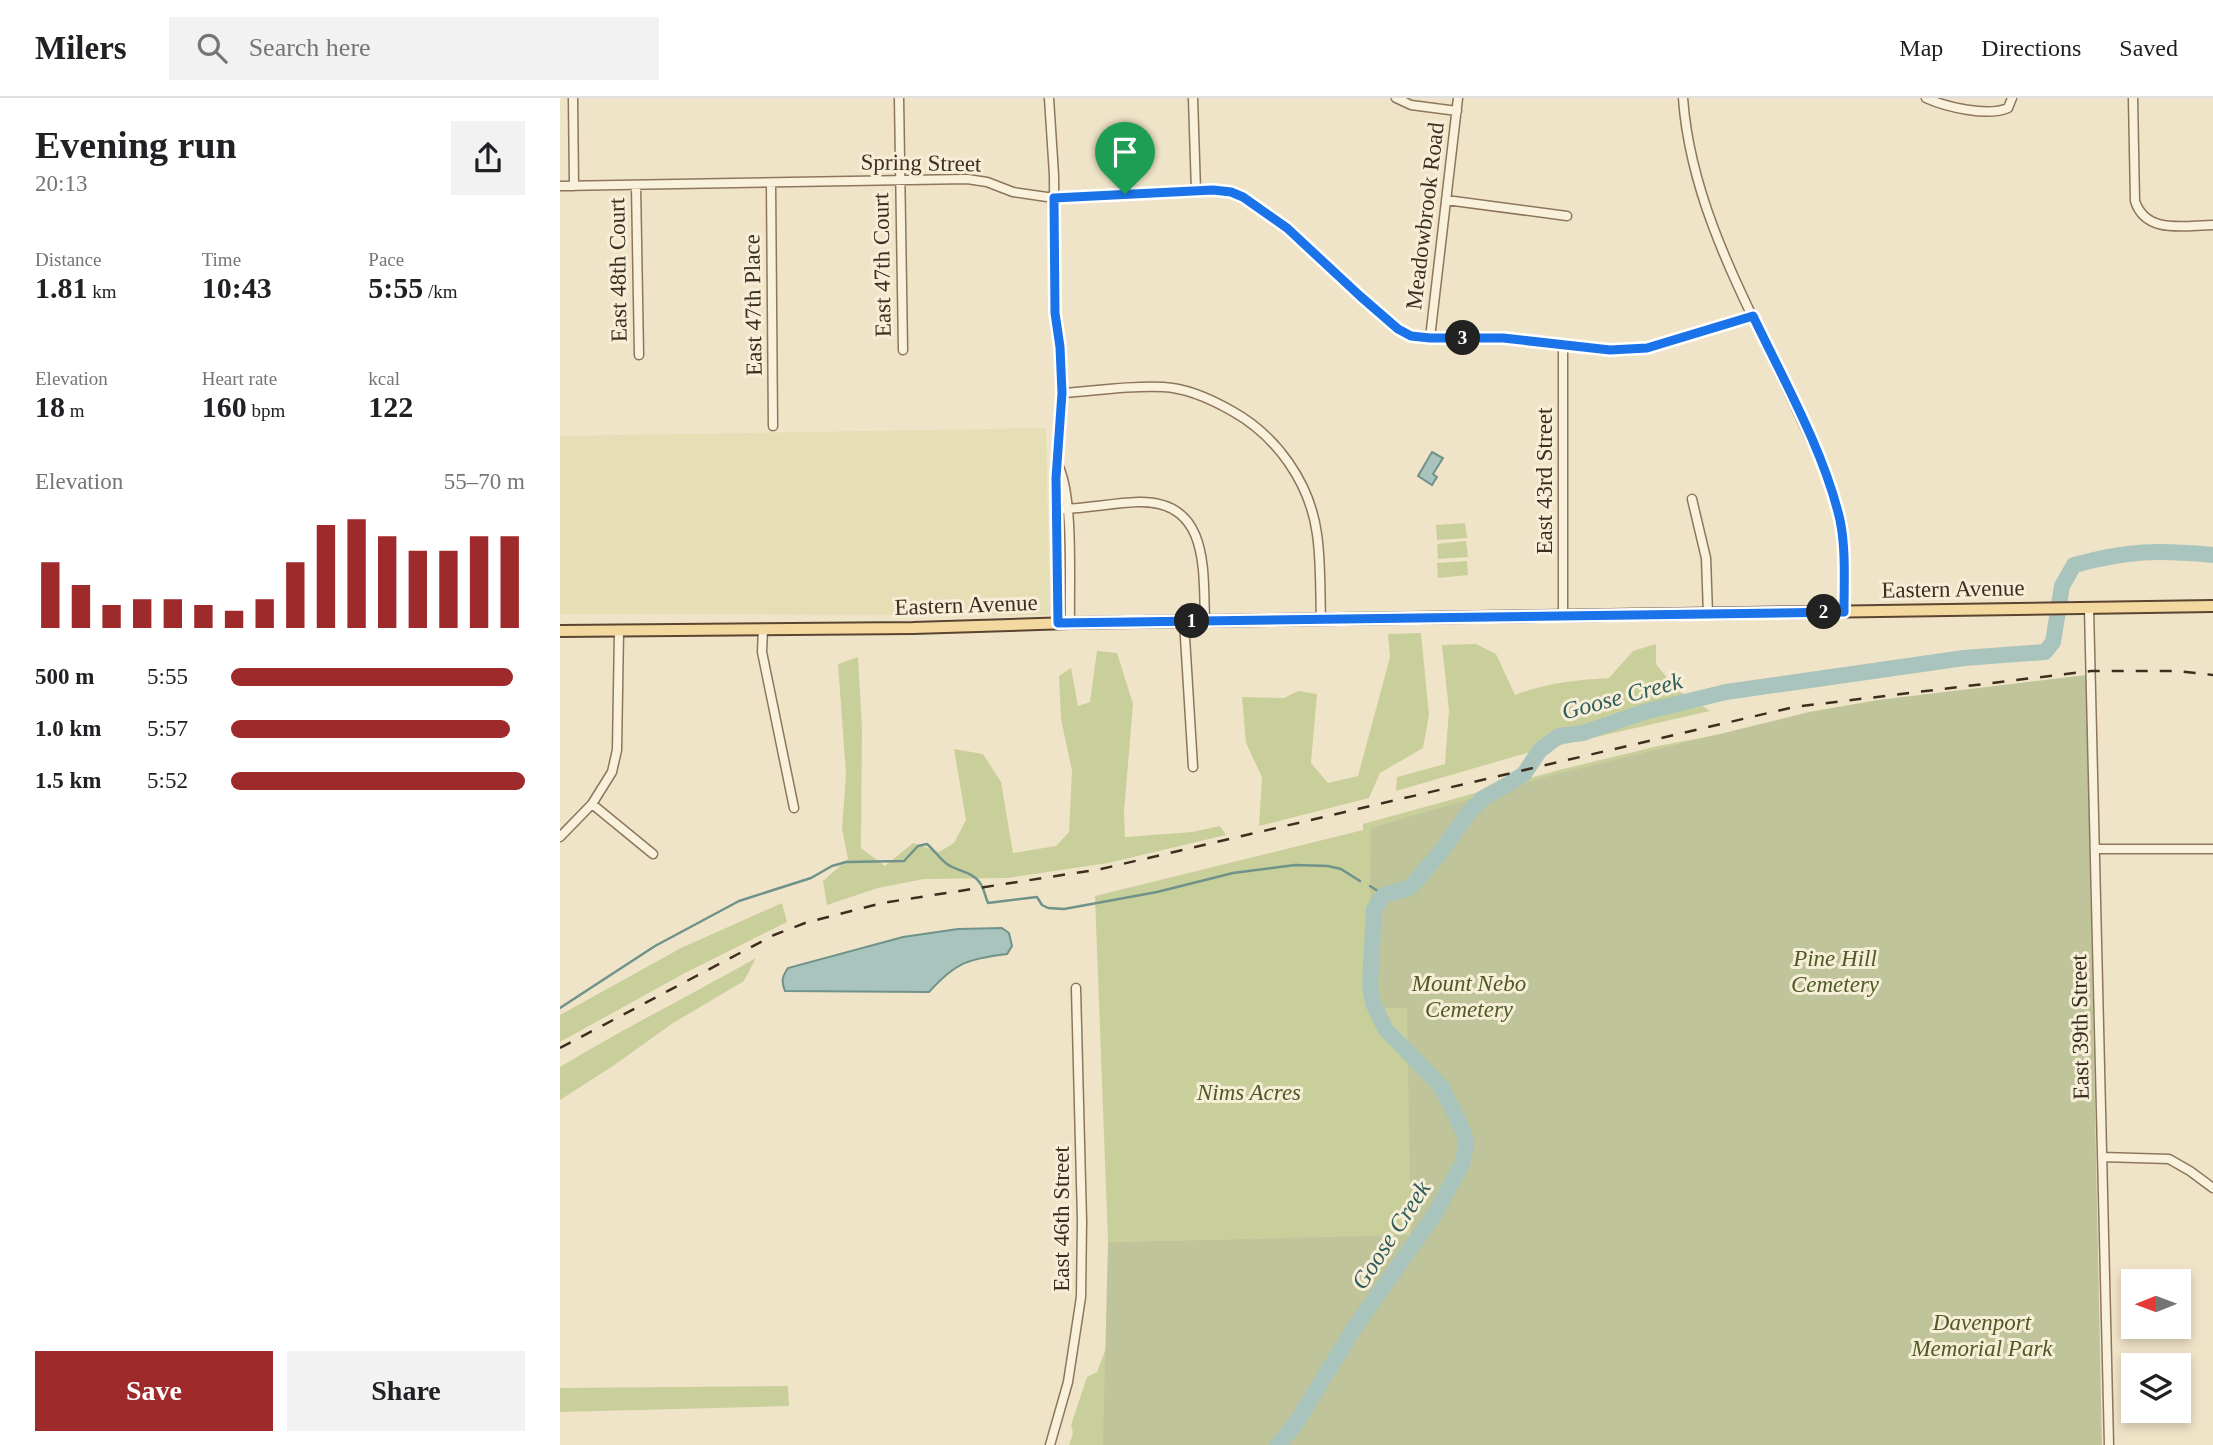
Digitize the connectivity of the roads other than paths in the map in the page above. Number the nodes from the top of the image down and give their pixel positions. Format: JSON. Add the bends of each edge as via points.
{"nodes":[{"id":1,"x":573,"y":98,"type":"edge"},
{"id":2,"x":898,"y":98,"type":"edge"},
{"id":3,"x":1049,"y":98,"type":"edge"},
{"id":4,"x":1193,"y":98,"type":"edge"},
{"id":5,"x":1395,"y":98,"type":"edge"},
{"id":6,"x":1458,"y":98,"type":"edge"},
{"id":7,"x":1683,"y":98,"type":"edge"},
{"id":8,"x":1926,"y":98,"type":"edge"},
{"id":9,"x":2012,"y":98,"type":"edge"},
{"id":10,"x":2133,"y":98,"type":"edge"},
{"id":11,"x":1457,"y":111,"type":"junction"},
{"id":12,"x":900,"y":180,"type":"junction"},
{"id":13,"x":771,"y":183,"type":"junction"},
{"id":14,"x":636,"y":185,"type":"junction"},
{"id":15,"x":560,"y":186,"type":"edge"},
{"id":16,"x":574,"y":186,"type":"junction"},
{"id":17,"x":1196,"y":191,"type":"junction"},
{"id":18,"x":1054,"y":198,"type":"junction"},
{"id":19,"x":1446,"y":200,"type":"junction"},
{"id":20,"x":1567,"y":216,"type":"dead end"},
{"id":21,"x":2213,"y":225,"type":"edge"},
{"id":22,"x":1753,"y":316,"type":"junction"},
{"id":23,"x":1430,"y":338,"type":"junction"},
{"id":24,"x":1563,"y":345,"type":"junction"},
{"id":25,"x":903,"y":350,"type":"dead end"},
{"id":26,"x":639,"y":355,"type":"dead end"},
{"id":27,"x":1062,"y":393,"type":"junction"},
{"id":28,"x":773,"y":426,"type":"dead end"},
{"id":29,"x":1059,"y":467,"type":"junction"},
{"id":30,"x":1692,"y":499,"type":"dead end"},
{"id":31,"x":1057,"y":509,"type":"junction"},
{"id":32,"x":1067,"y":509,"type":"junction"},
{"id":33,"x":2213,"y":606,"type":"edge"},
{"id":34,"x":2089,"y":608,"type":"junction"},
{"id":35,"x":1844,"y":612,"type":"junction"},
{"id":36,"x":1708,"y":614,"type":"junction"},
{"id":37,"x":1563,"y":616,"type":"junction"},
{"id":38,"x":1321,"y":619,"type":"junction"},
{"id":39,"x":1184,"y":621,"type":"junction"},
{"id":40,"x":1205,"y":621,"type":"junction"},
{"id":41,"x":1064,"y":623,"type":"junction"},
{"id":42,"x":762,"y":629,"type":"junction"},
{"id":43,"x":560,"y":631,"type":"edge"},
{"id":44,"x":619,"y":631,"type":"junction"},
{"id":45,"x":1192,"y":767,"type":"dead end"},
{"id":46,"x":592,"y":804,"type":"junction"},
{"id":47,"x":794,"y":808,"type":"dead end"},
{"id":48,"x":560,"y":837,"type":"edge"},
{"id":49,"x":2095,"y":849,"type":"junction"},
{"id":50,"x":2213,"y":849,"type":"edge"},
{"id":51,"x":653,"y":855,"type":"dead end"},
{"id":52,"x":1076,"y":988,"type":"dead end"},
{"id":53,"x":2102,"y":1157,"type":"junction"},
{"id":54,"x":2213,"y":1188,"type":"edge"},
{"id":55,"x":1050,"y":1445,"type":"edge"},
{"id":56,"x":2109,"y":1445,"type":"edge"}],
"edges":[{"from":1,"to":16,"type":"street"},
{"from":2,"to":12,"type":"street","name":"East 47th Court"},
{"from":3,"to":18,"type":"street"},
{"from":4,"to":17,"type":"street"},
{"from":5,"to":11,"type":"street","via":[[1410,105]]},
{"from":6,"to":11,"type":"street","name":"Meadowbrook Road"},
{"from":7,"to":22,"type":"street","via":[[1702,197]]},
{"from":8,"to":9,"type":"street","via":[[1945,105],[1999,111],[2008,108]]},
{"from":10,"to":21,"type":"street","via":[[2135,201],[2142,215],[2168,226]]},
{"from":11,"to":19,"type":"street","name":"Meadowbrook Road"},
{"from":12,"to":13,"type":"street","name":"Spring Street"},
{"from":12,"to":18,"type":"street","name":"Spring Street","via":[[977,179],[1013,192]]},
{"from":12,"to":25,"type":"street","name":"East 47th Court"},
{"from":13,"to":14,"type":"street","name":"Spring Street"},
{"from":13,"to":28,"type":"street","name":"East 47th Place"},
{"from":14,"to":16,"type":"street","name":"Spring Street"},
{"from":14,"to":26,"type":"street","name":"East 48th Court"},
{"from":15,"to":16,"type":"street","name":"Spring Street"},
{"from":17,"to":18,"type":"street","name":"Spring Street"},
{"from":17,"to":23,"type":"street","name":"Spring Street","via":[[1243,197],[1287,228],[1398,329]]},
{"from":18,"to":27,"type":"street","via":[[1055,313]]},
{"from":19,"to":20,"type":"street"},
{"from":19,"to":23,"type":"street","name":"Meadowbrook Road"},
{"from":22,"to":24,"type":"street","name":"Spring Street","via":[[1647,348]]},
{"from":22,"to":35,"type":"street","via":[[1833,492],[1841,523]]},
{"from":23,"to":24,"type":"street","name":"Spring Street","via":[[1503,338]]},
{"from":24,"to":37,"type":"street","name":"East 43rd Street"},
{"from":27,"to":29,"type":"street"},
{"from":27,"to":38,"type":"street","via":[[1162,387],[1186,391],[1224,406],[1256,426],[1303,484],[1311,507],[1317,534]]},
{"from":29,"to":31,"type":"street"},
{"from":29,"to":32,"type":"street"},
{"from":30,"to":36,"type":"street","via":[[1706,558]]},
{"from":31,"to":32,"type":"street"},
{"from":31,"to":41,"type":"street"},
{"from":32,"to":40,"type":"street","via":[[1140,502],[1159,504],[1186,521],[1198,537]]},
{"from":32,"to":41,"type":"street"},
{"from":33,"to":34,"type":"main road","name":"Eastern Avenue"},
{"from":34,"to":35,"type":"main road","name":"Eastern Avenue"},
{"from":34,"to":49,"type":"street","name":"East 39th Street"},
{"from":35,"to":36,"type":"main road","name":"Eastern Avenue"},
{"from":36,"to":37,"type":"main road","name":"Eastern Avenue"},
{"from":37,"to":38,"type":"main road","name":"Eastern Avenue"},
{"from":38,"to":40,"type":"main road","name":"Eastern Avenue"},
{"from":39,"to":40,"type":"main road","name":"Eastern Avenue"},
{"from":39,"to":41,"type":"main road","name":"Eastern Avenue"},
{"from":39,"to":45,"type":"street"},
{"from":41,"to":42,"type":"main road","name":"Eastern Avenue"},
{"from":42,"to":44,"type":"main road","name":"Eastern Avenue"},
{"from":42,"to":47,"type":"street","via":[[762,652]]},
{"from":43,"to":44,"type":"main road","name":"Eastern Avenue"},
{"from":44,"to":46,"type":"street","via":[[617,750],[612,772]]},
{"from":46,"to":48,"type":"street"},
{"from":46,"to":51,"type":"street"},
{"from":49,"to":50,"type":"street"},
{"from":49,"to":53,"type":"street","name":"East 39th Street"},
{"from":52,"to":55,"type":"street","name":"East 46th Street","via":[[1081,1297],[1068,1382]]},
{"from":53,"to":54,"type":"street","via":[[2169,1159]]},
{"from":53,"to":56,"type":"street","name":"East 39th Street"}]}
